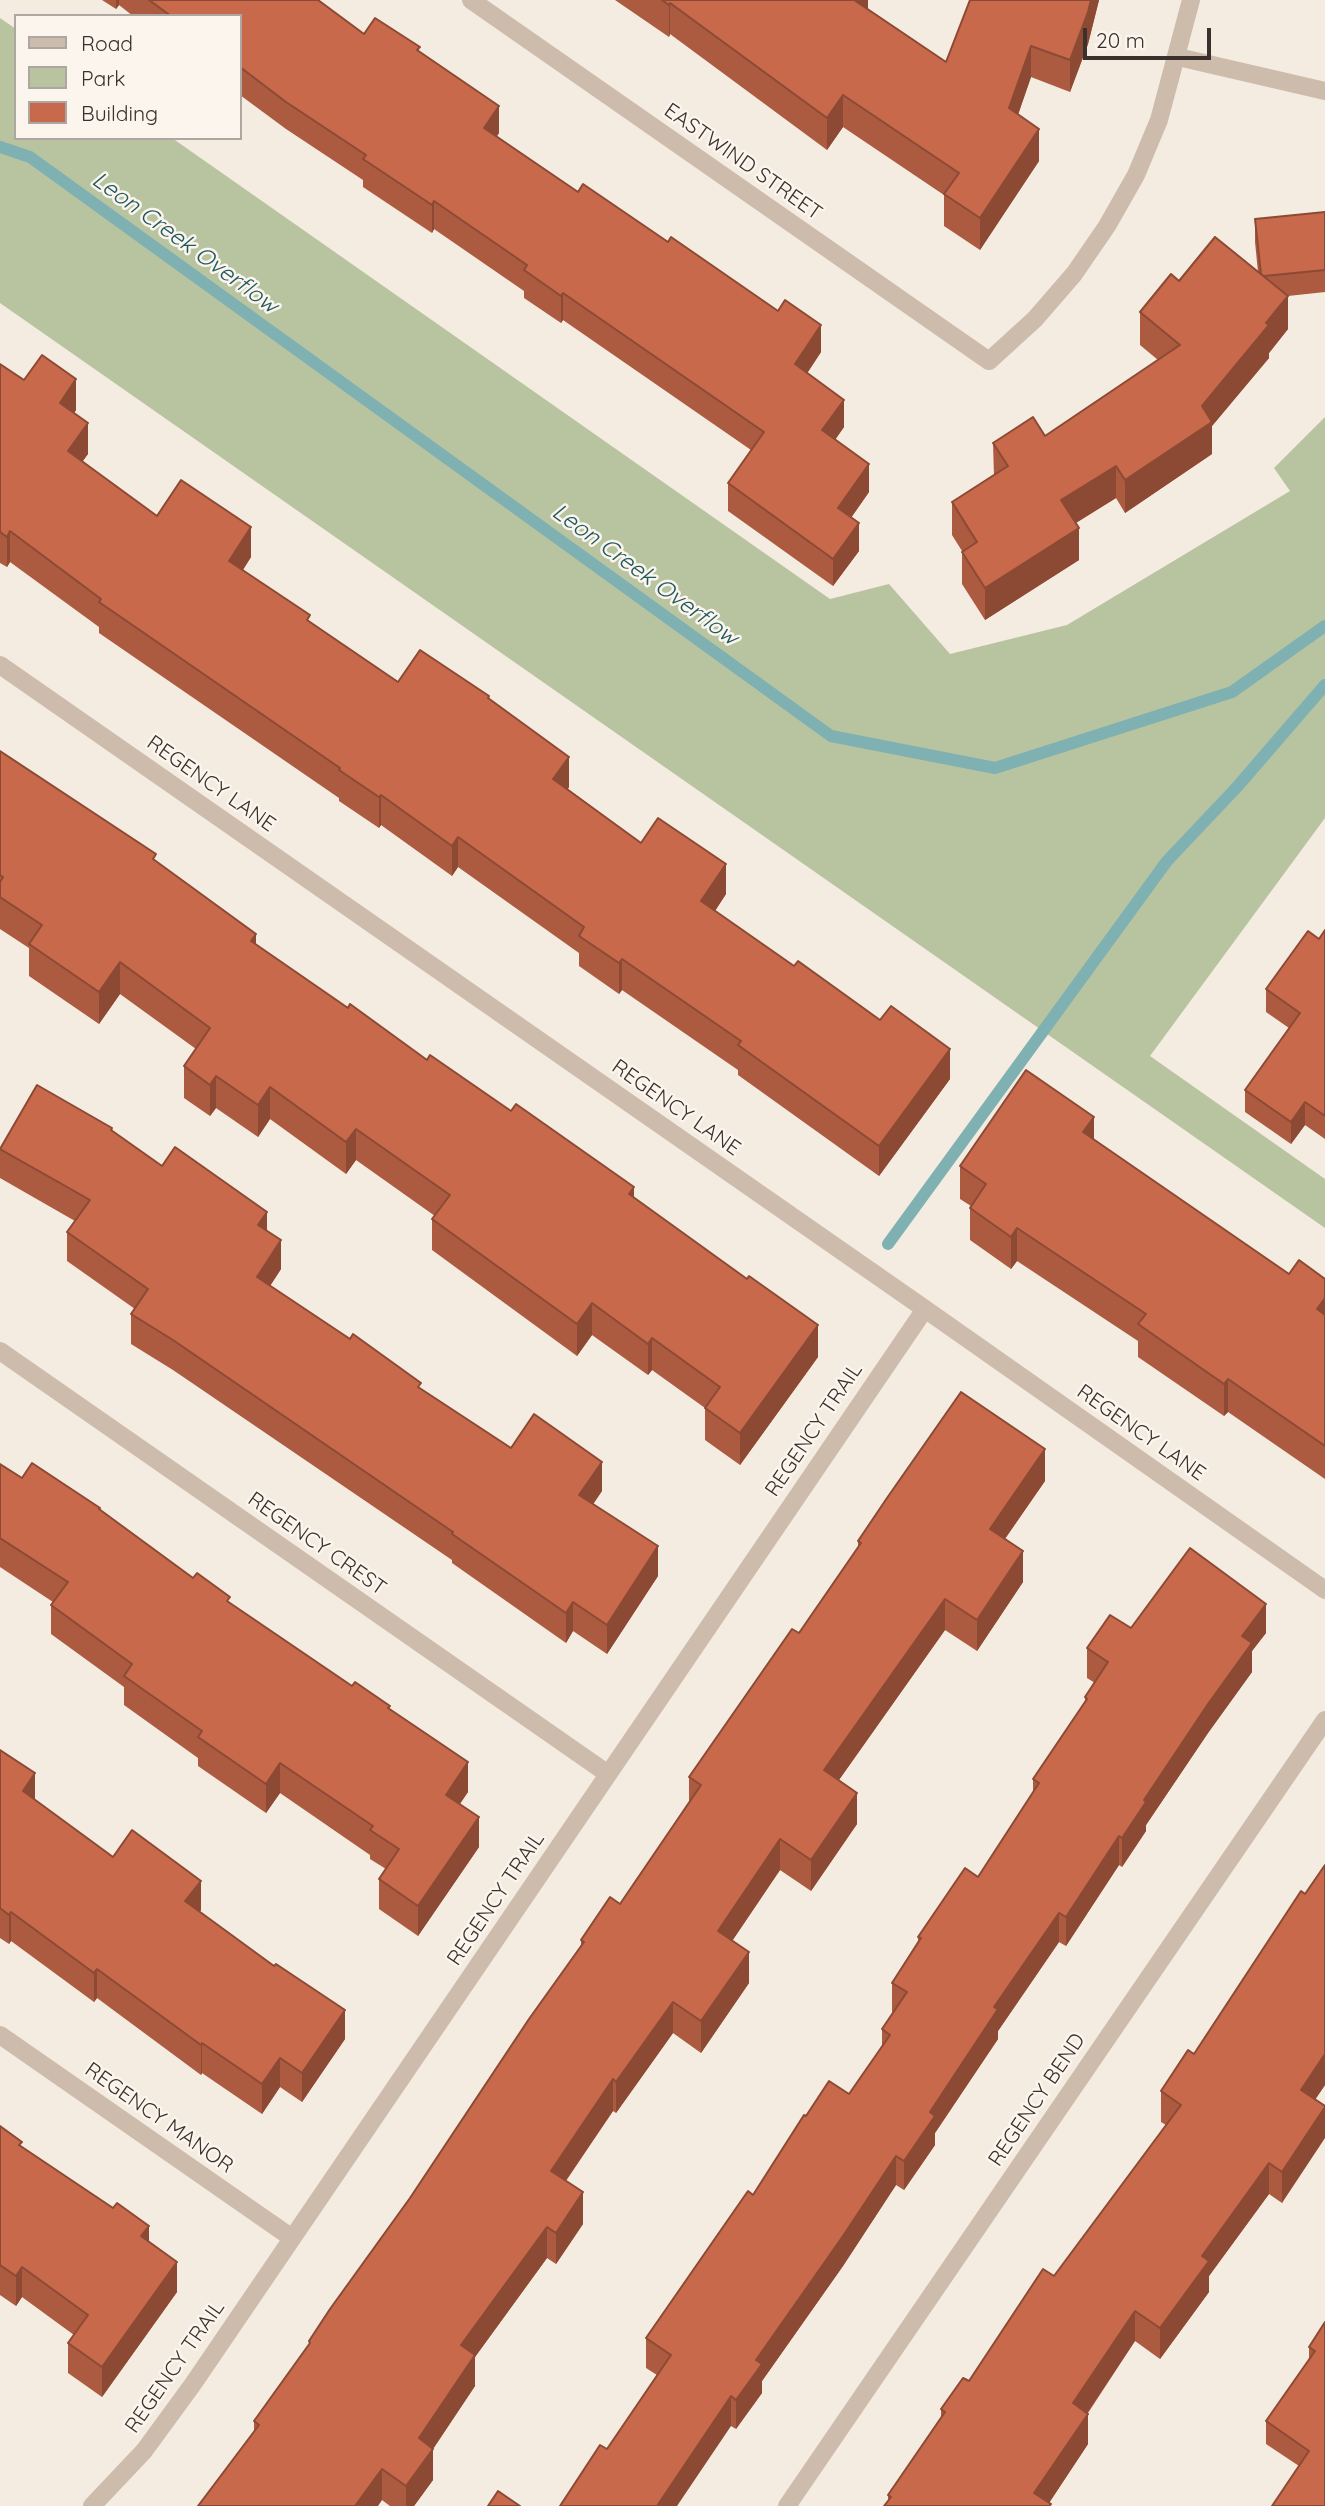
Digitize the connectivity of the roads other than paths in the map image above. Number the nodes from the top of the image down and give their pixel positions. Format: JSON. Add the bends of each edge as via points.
{"nodes":[{"id":1,"x":471,"y":0,"type":"edge"},
{"id":2,"x":1191,"y":0,"type":"edge"},
{"id":3,"x":1178,"y":57,"type":"junction"},
{"id":4,"x":1325,"y":91,"type":"edge"},
{"id":5,"x":0,"y":665,"type":"edge"},
{"id":6,"x":925,"y":1309,"type":"junction"},
{"id":7,"x":0,"y":1351,"type":"edge"},
{"id":8,"x":1325,"y":1590,"type":"edge"},
{"id":9,"x":1325,"y":1720,"type":"edge"},
{"id":10,"x":608,"y":1774,"type":"junction"},
{"id":11,"x":0,"y":2035,"type":"edge"},
{"id":12,"x":292,"y":2238,"type":"junction"},
{"id":13,"x":92,"y":2506,"type":"edge"},
{"id":14,"x":787,"y":2506,"type":"edge"}],
"edges":[{"from":1,"to":3,"type":"street","name":"EASTWIND STREET","via":[[989,361],[1035,319],[1107,226],[1136,175]]},
{"from":2,"to":3,"type":"street"},
{"from":3,"to":4,"type":"street"},
{"from":5,"to":6,"type":"street","name":"REGENCY LANE"},
{"from":6,"to":8,"type":"street","name":"REGENCY LANE"},
{"from":6,"to":10,"type":"street","name":"REGENCY TRAIL"},
{"from":7,"to":10,"type":"street","name":"REGENCY CREST"},
{"from":9,"to":14,"type":"street","name":"REGENCY BEND"},
{"from":10,"to":12,"type":"street","name":"REGENCY TRAIL"},
{"from":11,"to":12,"type":"street","name":"REGENCY MANOR"},
{"from":12,"to":13,"type":"street","name":"REGENCY TRAIL","via":[[144,2451]]}]}
